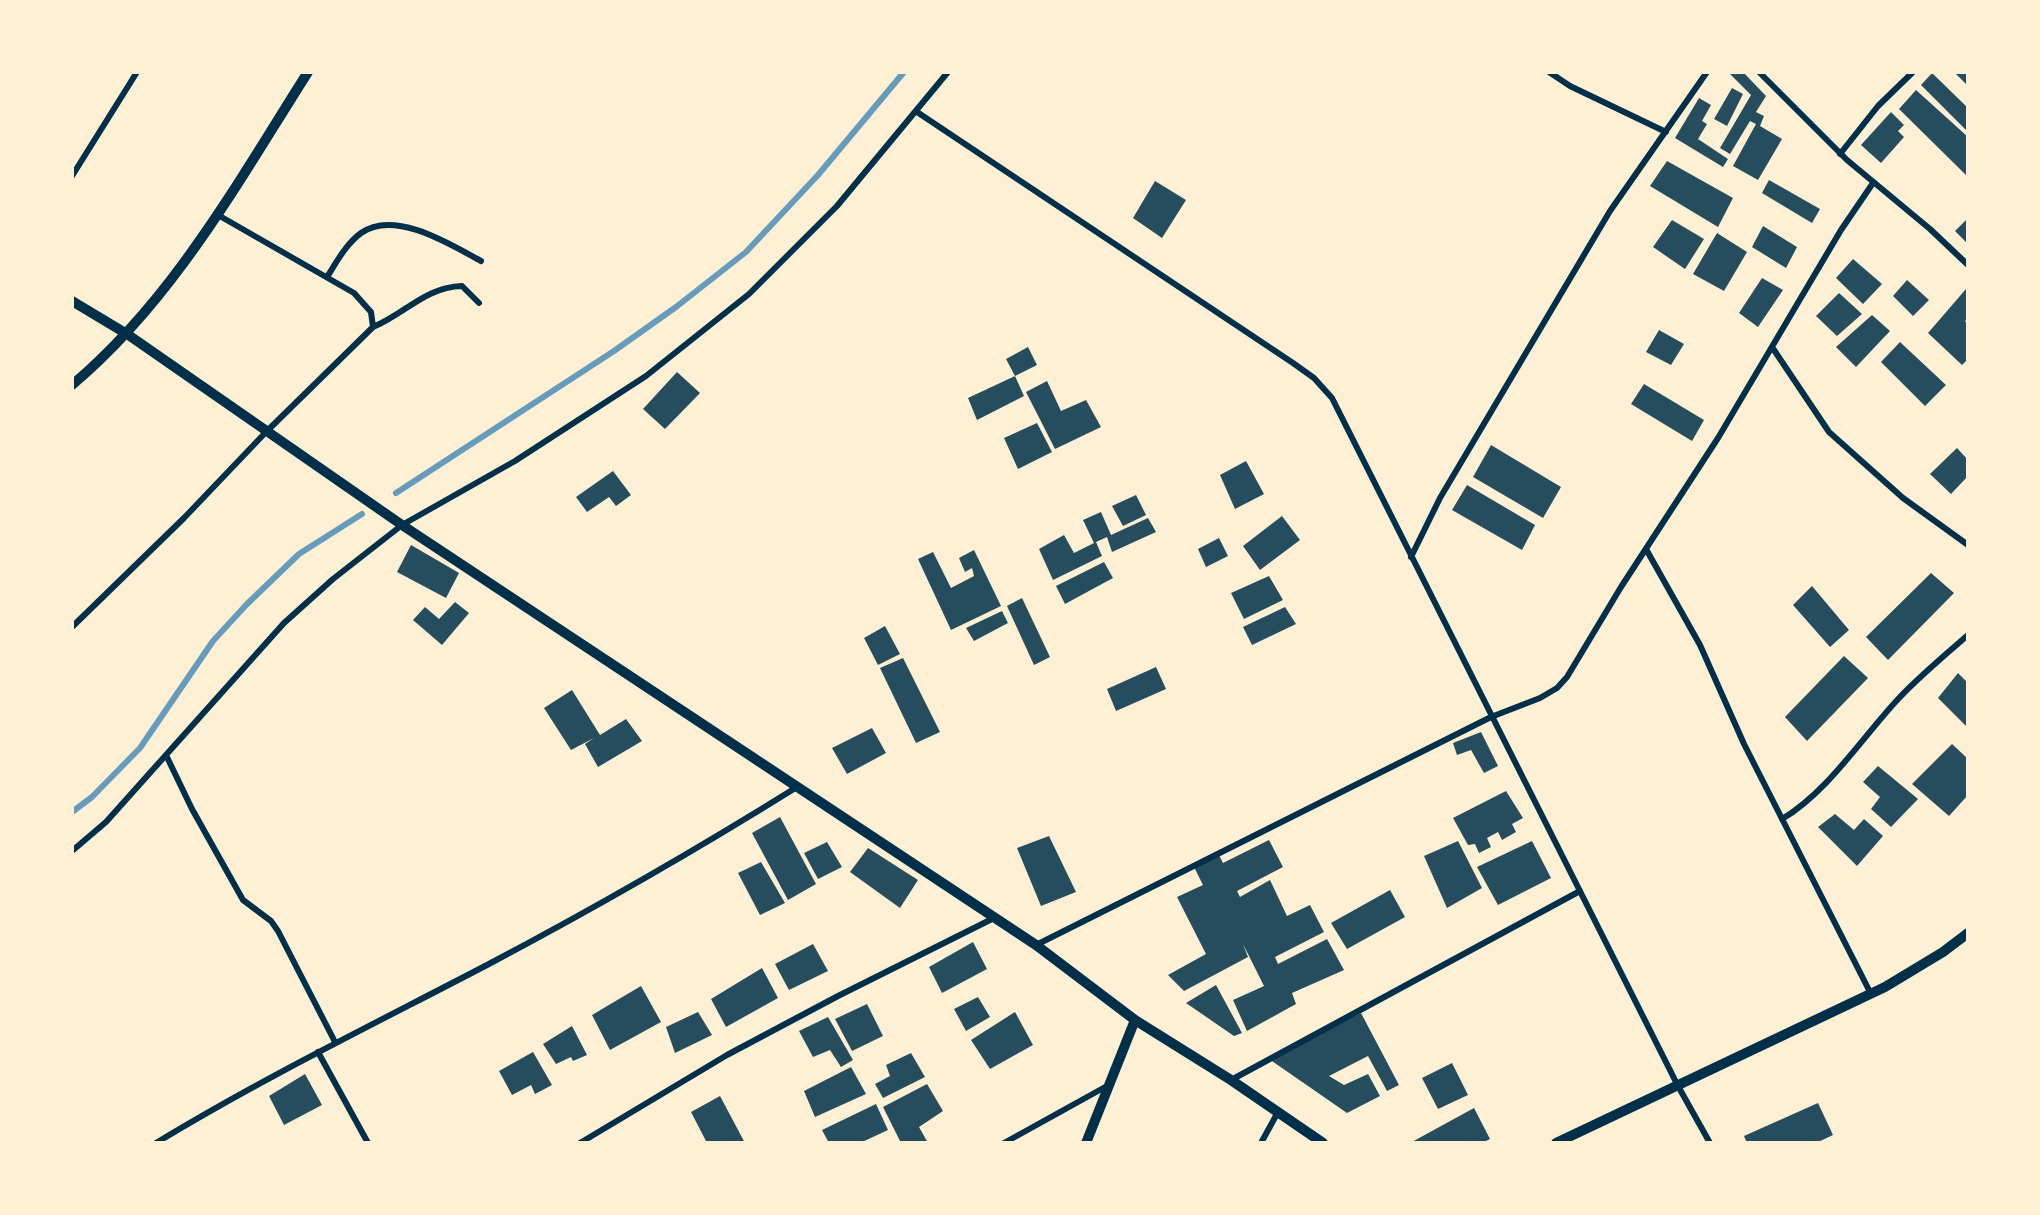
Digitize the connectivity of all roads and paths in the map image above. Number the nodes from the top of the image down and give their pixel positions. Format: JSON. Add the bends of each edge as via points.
{"nodes":[{"id":1,"x":137,"y":72,"type":"edge"},
{"id":2,"x":308,"y":72,"type":"edge"},
{"id":3,"x":948,"y":72,"type":"edge"},
{"id":4,"x":1549,"y":72,"type":"edge"},
{"id":5,"x":1707,"y":72,"type":"edge"},
{"id":6,"x":1759,"y":72,"type":"edge"},
{"id":7,"x":1913,"y":72,"type":"edge"},
{"id":8,"x":917,"y":112,"type":"junction"},
{"id":9,"x":1666,"y":132,"type":"junction"},
{"id":10,"x":1840,"y":154,"type":"junction"},
{"id":11,"x":72,"y":176,"type":"edge"},
{"id":12,"x":1873,"y":183,"type":"junction"},
{"id":13,"x":218,"y":215,"type":"junction"},
{"id":14,"x":481,"y":261,"type":"dead end"},
{"id":15,"x":1968,"y":265,"type":"edge"},
{"id":16,"x":327,"y":278,"type":"junction"},
{"id":17,"x":72,"y":301,"type":"edge"},
{"id":18,"x":479,"y":303,"type":"dead end"},
{"id":19,"x":373,"y":327,"type":"junction"},
{"id":20,"x":127,"y":334,"type":"junction"},
{"id":21,"x":1772,"y":347,"type":"junction"},
{"id":22,"x":72,"y":385,"type":"edge"},
{"id":23,"x":266,"y":432,"type":"junction"},
{"id":24,"x":402,"y":525,"type":"junction"},
{"id":25,"x":1968,"y":545,"type":"edge"},
{"id":26,"x":1646,"y":549,"type":"junction"},
{"id":27,"x":1411,"y":557,"type":"junction"},
{"id":28,"x":72,"y":627,"type":"edge"},
{"id":29,"x":1968,"y":635,"type":"edge"},
{"id":30,"x":1491,"y":717,"type":"junction"},
{"id":31,"x":166,"y":755,"type":"junction"},
{"id":32,"x":797,"y":787,"type":"junction"},
{"id":33,"x":1782,"y":819,"type":"junction"},
{"id":34,"x":72,"y":850,"type":"edge"},
{"id":35,"x":1580,"y":891,"type":"junction"},
{"id":36,"x":994,"y":918,"type":"junction"},
{"id":37,"x":1968,"y":933,"type":"edge"},
{"id":38,"x":1035,"y":945,"type":"junction"},
{"id":39,"x":1871,"y":994,"type":"junction"},
{"id":40,"x":1135,"y":1020,"type":"junction"},
{"id":41,"x":335,"y":1042,"type":"junction"},
{"id":42,"x":318,"y":1052,"type":"junction"},
{"id":43,"x":1231,"y":1080,"type":"junction"},
{"id":44,"x":1107,"y":1086,"type":"junction"},
{"id":45,"x":1678,"y":1086,"type":"junction"},
{"id":46,"x":1278,"y":1112,"type":"junction"},
{"id":47,"x":156,"y":1143,"type":"edge"},
{"id":48,"x":368,"y":1143,"type":"edge"},
{"id":49,"x":580,"y":1143,"type":"edge"},
{"id":50,"x":1004,"y":1143,"type":"edge"},
{"id":51,"x":1086,"y":1143,"type":"edge"},
{"id":52,"x":1261,"y":1143,"type":"edge"},
{"id":53,"x":1323,"y":1143,"type":"edge"},
{"id":54,"x":1556,"y":1143,"type":"edge"},
{"id":55,"x":1710,"y":1143,"type":"edge"}],
"edges":[{"from":1,"to":11,"type":"street"},
{"from":2,"to":13,"type":"street"},
{"from":3,"to":8,"type":"street"},
{"from":4,"to":9,"type":"street"},
{"from":5,"to":9,"type":"street"},
{"from":6,"to":10,"type":"street"},
{"from":7,"to":10,"type":"street","via":[[1878,106]]},
{"from":8,"to":24,"type":"street","via":[[837,206],[749,294],[646,376],[515,461]]},
{"from":8,"to":27,"type":"street","via":[[1314,378],[1332,398]]},
{"from":9,"to":27,"type":"street","via":[[1610,211],[1440,498]]},
{"from":10,"to":12,"type":"street"},
{"from":12,"to":15,"type":"street"},
{"from":12,"to":21,"type":"street","via":[[1840,230]]},
{"from":13,"to":16,"type":"street"},
{"from":13,"to":20,"type":"street"},
{"from":14,"to":16,"type":"street","via":[[405,225],[381,225],[361,233]]},
{"from":16,"to":19,"type":"street","via":[[354,293],[371,312]]},
{"from":17,"to":20,"type":"street"},
{"from":18,"to":19,"type":"street","via":[[462,286],[446,286],[423,295],[390,320]]},
{"from":19,"to":23,"type":"street"},
{"from":20,"to":22,"type":"street"},
{"from":20,"to":23,"type":"street"},
{"from":21,"to":25,"type":"street","via":[[1829,432],[1903,498]]},
{"from":21,"to":26,"type":"street"},
{"from":23,"to":24,"type":"street"},
{"from":23,"to":28,"type":"street"},
{"from":24,"to":31,"type":"street","via":[[284,622]]},
{"from":24,"to":32,"type":"street"},
{"from":26,"to":30,"type":"street","via":[[1557,688]]},
{"from":26,"to":33,"type":"street","via":[[1700,645]]},
{"from":27,"to":30,"type":"street"},
{"from":29,"to":33,"type":"street","via":[[1900,697],[1812,796]]},
{"from":30,"to":35,"type":"street"},
{"from":30,"to":38,"type":"street"},
{"from":31,"to":34,"type":"street","via":[[106,822]]},
{"from":31,"to":41,"type":"street","via":[[243,900],[278,930]]},
{"from":32,"to":36,"type":"street"},
{"from":32,"to":41,"type":"street","via":[[592,909]]},
{"from":33,"to":39,"type":"street"},
{"from":35,"to":43,"type":"street"},
{"from":35,"to":45,"type":"street"},
{"from":36,"to":38,"type":"street"},
{"from":36,"to":49,"type":"street","via":[[738,1050]]},
{"from":37,"to":39,"type":"street"},
{"from":38,"to":40,"type":"street"},
{"from":39,"to":45,"type":"street"},
{"from":40,"to":43,"type":"street"},
{"from":40,"to":44,"type":"street"},
{"from":41,"to":42,"type":"street"},
{"from":42,"to":47,"type":"street"},
{"from":42,"to":48,"type":"street"},
{"from":43,"to":46,"type":"street"},
{"from":44,"to":50,"type":"street"},
{"from":44,"to":51,"type":"street"},
{"from":45,"to":54,"type":"street"},
{"from":45,"to":55,"type":"street"},
{"from":46,"to":52,"type":"street"},
{"from":46,"to":53,"type":"street"}]}
